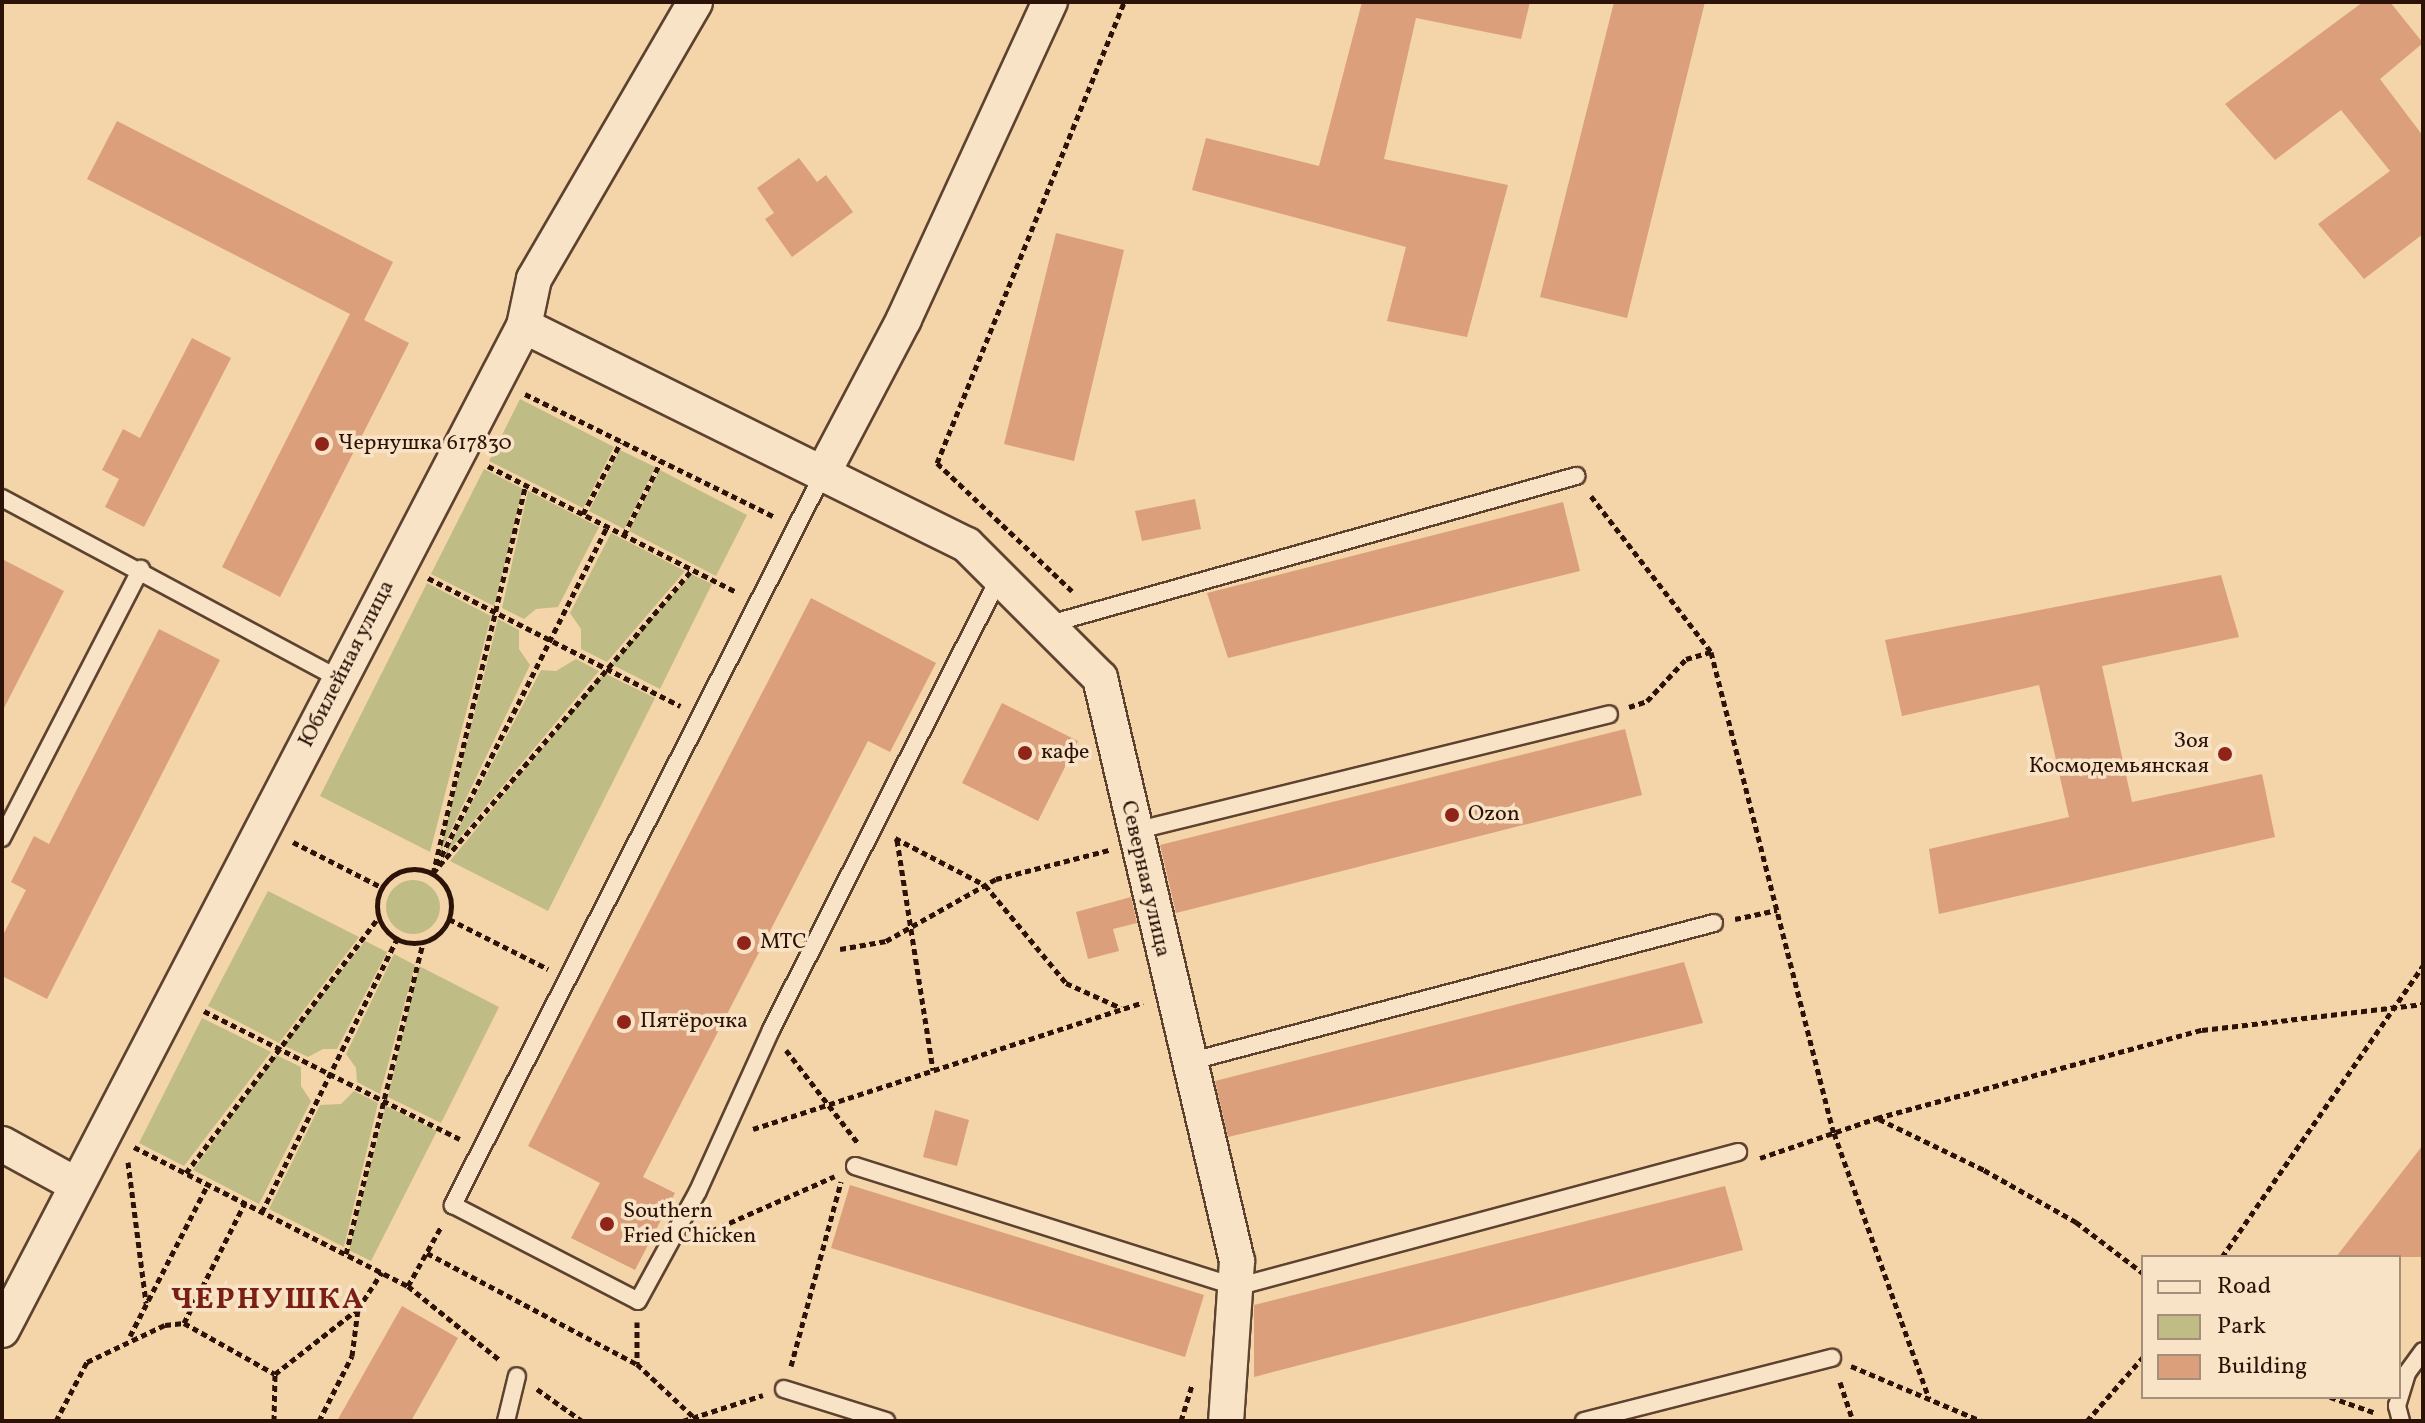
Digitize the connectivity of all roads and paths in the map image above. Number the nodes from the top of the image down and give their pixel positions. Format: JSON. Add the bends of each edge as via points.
{"nodes":[{"id":1,"x":695,"y":2,"type":"edge"},
{"id":2,"x":1050,"y":2,"type":"edge"},
{"id":3,"x":1124,"y":2,"type":"edge"},
{"id":4,"x":524,"y":326,"type":"junction"},
{"id":5,"x":496,"y":379,"type":"junction"},
{"id":6,"x":621,"y":442,"type":"junction"},
{"id":7,"x":459,"y":451,"type":"junction"},
{"id":8,"x":662,"y":461,"type":"junction"},
{"id":9,"x":824,"y":471,"type":"junction"},
{"id":10,"x":1576,"y":476,"type":"joint"},
{"id":11,"x":526,"y":485,"type":"junction"},
{"id":12,"x":4,"y":505,"type":"edge"},
{"id":13,"x":583,"y":514,"type":"junction"},
{"id":14,"x":607,"y":527,"type":"junction"},
{"id":15,"x":796,"y":527,"type":"junction"},
{"id":16,"x":624,"y":535,"type":"junction"},
{"id":17,"x":399,"y":563,"type":"junction"},
{"id":18,"x":141,"y":569,"type":"junction"},
{"id":19,"x":692,"y":570,"type":"junction"},
{"id":20,"x":999,"y":578,"type":"junction"},
{"id":21,"x":758,"y":604,"type":"junction"},
{"id":22,"x":1093,"y":611,"type":"junction"},
{"id":23,"x":496,"y":612,"type":"junction"},
{"id":24,"x":1046,"y":625,"type":"junction"},
{"id":25,"x":549,"y":639,"type":"junction"},
{"id":26,"x":1711,"y":652,"type":"junction"},
{"id":27,"x":605,"y":668,"type":"junction"},
{"id":28,"x":340,"y":679,"type":"junction"},
{"id":29,"x":1609,"y":714,"type":"joint"},
{"id":30,"x":700,"y":716,"type":"junction"},
{"id":31,"x":873,"y":826,"type":"junction"},
{"id":32,"x":263,"y":827,"type":"junction"},
{"id":33,"x":1135,"y":837,"type":"junction"},
{"id":34,"x":2,"y":838,"type":"edge"},
{"id":35,"x":897,"y":839,"type":"junction"},
{"id":36,"x":433,"y":874,"type":"junction"},
{"id":37,"x":985,"y":885,"type":"junction"},
{"id":38,"x":381,"y":887,"type":"junction"},
{"id":39,"x":1777,"y":910,"type":"junction"},
{"id":40,"x":378,"y":918,"type":"junction"},
{"id":41,"x":449,"y":919,"type":"junction"},
{"id":42,"x":1714,"y":923,"type":"joint"},
{"id":43,"x":911,"y":927,"type":"junction"},
{"id":44,"x":397,"y":939,"type":"junction"},
{"id":45,"x":423,"y":942,"type":"junction"},
{"id":46,"x":811,"y":949,"type":"junction"},
{"id":47,"x":2423,"y":966,"type":"edge"},
{"id":48,"x":566,"y":978,"type":"junction"},
{"id":49,"x":1171,"y":993,"type":"junction"},
{"id":50,"x":175,"y":996,"type":"junction"},
{"id":51,"x":2423,"y":1004,"type":"edge"},
{"id":52,"x":2394,"y":1007,"type":"junction"},
{"id":53,"x":1122,"y":1009,"type":"junction"},
{"id":54,"x":771,"y":1030,"type":"junction"},
{"id":55,"x":277,"y":1049,"type":"junction"},
{"id":56,"x":1188,"y":1062,"type":"junction"},
{"id":57,"x":933,"y":1070,"type":"junction"},
{"id":58,"x":330,"y":1074,"type":"junction"},
{"id":59,"x":384,"y":1101,"type":"junction"},
{"id":60,"x":830,"y":1103,"type":"junction"},
{"id":61,"x":1877,"y":1118,"type":"junction"},
{"id":62,"x":1834,"y":1133,"type":"junction"},
{"id":63,"x":722,"y":1139,"type":"junction"},
{"id":64,"x":2,"y":1144,"type":"edge"},
{"id":65,"x":479,"y":1148,"type":"junction"},
{"id":66,"x":1738,"y":1152,"type":"joint"},
{"id":67,"x":855,"y":1166,"type":"joint"},
{"id":68,"x":186,"y":1173,"type":"junction"},
{"id":69,"x":208,"y":1184,"type":"junction"},
{"id":70,"x":77,"y":1185,"type":"junction"},
{"id":71,"x":245,"y":1203,"type":"junction"},
{"id":72,"x":453,"y":1205,"type":"junction"},
{"id":73,"x":262,"y":1212,"type":"junction"},
{"id":74,"x":667,"y":1251,"type":"junction"},
{"id":75,"x":427,"y":1253,"type":"junction"},
{"id":76,"x":346,"y":1254,"type":"junction"},
{"id":77,"x":2223,"y":1255,"type":"edge"},
{"id":78,"x":2141,"y":1271,"type":"edge"},
{"id":79,"x":382,"y":1272,"type":"junction"},
{"id":80,"x":408,"y":1286,"type":"junction"},
{"id":81,"x":1236,"y":1287,"type":"junction"},
{"id":82,"x":638,"y":1301,"type":"junction"},
{"id":83,"x":146,"y":1304,"type":"junction"},
{"id":84,"x":358,"y":1309,"type":"junction"},
{"id":85,"x":184,"y":1323,"type":"junction"},
{"id":86,"x":2,"y":1330,"type":"edge"},
{"id":87,"x":129,"y":1338,"type":"junction"},
{"id":88,"x":2423,"y":1351,"type":"edge"},
{"id":89,"x":1832,"y":1358,"type":"junction"},
{"id":90,"x":2141,"y":1359,"type":"edge"},
{"id":91,"x":637,"y":1364,"type":"junction"},
{"id":92,"x":275,"y":1374,"type":"junction"},
{"id":93,"x":517,"y":1376,"type":"junction"},
{"id":94,"x":784,"y":1389,"type":"junction"},
{"id":95,"x":1929,"y":1399,"type":"junction"},
{"id":96,"x":2334,"y":1399,"type":"edge"},
{"id":97,"x":2399,"y":1414,"type":"edge"},
{"id":98,"x":696,"y":1419,"type":"edge"},
{"id":99,"x":56,"y":1421,"type":"edge"},
{"id":100,"x":274,"y":1421,"type":"edge"},
{"id":101,"x":319,"y":1421,"type":"edge"},
{"id":102,"x":506,"y":1421,"type":"edge"},
{"id":103,"x":582,"y":1421,"type":"edge"},
{"id":104,"x":683,"y":1421,"type":"edge"},
{"id":105,"x":886,"y":1421,"type":"edge"},
{"id":106,"x":1226,"y":1421,"type":"edge"},
{"id":107,"x":1584,"y":1421,"type":"edge"},
{"id":108,"x":1853,"y":1421,"type":"edge"},
{"id":109,"x":1981,"y":1421,"type":"edge"},
{"id":110,"x":2087,"y":1421,"type":"edge"}],
"edges":[{"from":1,"to":4,"type":"street","name":"Юбилейная улица","via":[[534,279]]},
{"from":2,"to":9,"type":"street","via":[[904,319]]},
{"from":3,"to":22,"type":"path","via":[[937,463]]},
{"from":4,"to":5,"type":"street","name":"Юбилейная улица"},
{"from":4,"to":9,"type":"street","name":"Северная улица"},
{"from":5,"to":6,"type":"path"},
{"from":5,"to":7,"type":"street","name":"Юбилейная улица"},
{"from":6,"to":8,"type":"path"},
{"from":6,"to":13,"type":"path"},
{"from":7,"to":11,"type":"path"},
{"from":7,"to":17,"type":"street","name":"Юбилейная улица"},
{"from":8,"to":15,"type":"path"},
{"from":8,"to":16,"type":"path"},
{"from":9,"to":15,"type":"lane"},
{"from":9,"to":20,"type":"street","name":"Северная улица","via":[[967,545]]},
{"from":10,"to":22,"type":"lane"},
{"from":10,"to":26,"type":"path"},
{"from":11,"to":13,"type":"path"},
{"from":11,"to":23,"type":"path"},
{"from":12,"to":18,"type":"lane"},
{"from":13,"to":14,"type":"path"},
{"from":14,"to":16,"type":"path"},
{"from":14,"to":25,"type":"path"},
{"from":15,"to":21,"type":"lane"},
{"from":16,"to":19,"type":"path"},
{"from":17,"to":23,"type":"path"},
{"from":17,"to":28,"type":"street","name":"Юбилейная улица"},
{"from":18,"to":28,"type":"lane"},
{"from":18,"to":34,"type":"lane"},
{"from":19,"to":21,"type":"path"},
{"from":19,"to":27,"type":"path"},
{"from":20,"to":24,"type":"street","name":"Северная улица"},
{"from":20,"to":31,"type":"lane"},
{"from":21,"to":30,"type":"lane"},
{"from":22,"to":24,"type":"lane"},
{"from":23,"to":25,"type":"path"},
{"from":23,"to":36,"type":"path"},
{"from":24,"to":33,"type":"street","name":"Северная улица","via":[[1100,678]]},
{"from":25,"to":27,"type":"path"},
{"from":25,"to":36,"type":"path"},
{"from":26,"to":29,"type":"path","via":[[1686,659],[1647,701]]},
{"from":26,"to":39,"type":"path"},
{"from":27,"to":30,"type":"path"},
{"from":27,"to":36,"type":"path"},
{"from":28,"to":32,"type":"street","name":"Юбилейная улица"},
{"from":29,"to":33,"type":"lane"},
{"from":30,"to":48,"type":"lane"},
{"from":31,"to":35,"type":"path"},
{"from":31,"to":46,"type":"lane"},
{"from":32,"to":38,"type":"path"},
{"from":32,"to":50,"type":"street","name":"Юбилейная улица"},
{"from":33,"to":37,"type":"path"},
{"from":33,"to":49,"type":"street","name":"Северная улица"},
{"from":35,"to":37,"type":"path"},
{"from":35,"to":43,"type":"path"},
{"from":36,"to":38,"type":"path","via":[[404,870]]},
{"from":36,"to":41,"type":"path","via":[[451,899]]},
{"from":37,"to":43,"type":"path"},
{"from":37,"to":53,"type":"path","via":[[1066,983]]},
{"from":38,"to":40,"type":"path"},
{"from":39,"to":42,"type":"path"},
{"from":39,"to":62,"type":"path"},
{"from":40,"to":44,"type":"path"},
{"from":40,"to":55,"type":"path"},
{"from":41,"to":45,"type":"path"},
{"from":41,"to":48,"type":"path"},
{"from":42,"to":56,"type":"lane"},
{"from":43,"to":46,"type":"path","via":[[886,941],[852,949]]},
{"from":43,"to":57,"type":"path"},
{"from":44,"to":45,"type":"path"},
{"from":44,"to":58,"type":"path"},
{"from":45,"to":59,"type":"path"},
{"from":46,"to":54,"type":"lane"},
{"from":47,"to":52,"type":"path"},
{"from":48,"to":65,"type":"lane"},
{"from":49,"to":53,"type":"path"},
{"from":49,"to":56,"type":"street","name":"Северная улица"},
{"from":50,"to":55,"type":"path"},
{"from":50,"to":70,"type":"street","name":"Юбилейная улица"},
{"from":51,"to":52,"type":"path"},
{"from":52,"to":61,"type":"path","via":[[2202,1030]]},
{"from":52,"to":77,"type":"path"},
{"from":53,"to":57,"type":"path"},
{"from":54,"to":60,"type":"path"},
{"from":54,"to":63,"type":"lane"},
{"from":55,"to":58,"type":"path"},
{"from":55,"to":68,"type":"path"},
{"from":56,"to":81,"type":"street","name":"Северная улица","via":[[1237,1261]]},
{"from":57,"to":60,"type":"path"},
{"from":58,"to":59,"type":"path"},
{"from":58,"to":73,"type":"path"},
{"from":59,"to":65,"type":"path"},
{"from":59,"to":76,"type":"path"},
{"from":60,"to":63,"type":"path"},
{"from":60,"to":67,"type":"path","via":[[858,1142]]},
{"from":61,"to":62,"type":"path"},
{"from":61,"to":78,"type":"path","via":[[2076,1222]]},
{"from":62,"to":66,"type":"path","via":[[1755,1159]]},
{"from":62,"to":95,"type":"path"},
{"from":63,"to":74,"type":"lane"},
{"from":64,"to":70,"type":"street"},
{"from":65,"to":72,"type":"lane"},
{"from":66,"to":81,"type":"lane"},
{"from":67,"to":81,"type":"lane"},
{"from":68,"to":69,"type":"path"},
{"from":68,"to":83,"type":"path","via":[[125,1142]]},
{"from":69,"to":71,"type":"path"},
{"from":69,"to":83,"type":"path"},
{"from":70,"to":86,"type":"street","name":"Юбилейная улица"},
{"from":71,"to":73,"type":"path"},
{"from":71,"to":85,"type":"path"},
{"from":72,"to":75,"type":"path"},
{"from":72,"to":82,"type":"lane"},
{"from":73,"to":76,"type":"path"},
{"from":74,"to":82,"type":"lane"},
{"from":74,"to":94,"type":"path","via":[[844,1172]]},
{"from":75,"to":80,"type":"path"},
{"from":75,"to":91,"type":"path"},
{"from":76,"to":79,"type":"path"},
{"from":79,"to":80,"type":"path"},
{"from":79,"to":84,"type":"path"},
{"from":80,"to":93,"type":"path"},
{"from":81,"to":106,"type":"street","name":"Северная улица"},
{"from":82,"to":91,"type":"path"},
{"from":83,"to":87,"type":"path"},
{"from":84,"to":92,"type":"path"},
{"from":84,"to":101,"type":"path","via":[[352,1356]]},
{"from":85,"to":87,"type":"path"},
{"from":85,"to":92,"type":"path"},
{"from":87,"to":99,"type":"path","via":[[87,1362]]},
{"from":88,"to":97,"type":"lane","via":[[2407,1373]]},
{"from":89,"to":95,"type":"path"},
{"from":89,"to":107,"type":"lane"},
{"from":89,"to":108,"type":"path"},
{"from":90,"to":110,"type":"path"},
{"from":91,"to":98,"type":"path"},
{"from":92,"to":100,"type":"path"},
{"from":93,"to":102,"type":"lane"},
{"from":93,"to":103,"type":"path"},
{"from":94,"to":98,"type":"path"},
{"from":94,"to":105,"type":"lane"},
{"from":95,"to":109,"type":"path"},
{"from":96,"to":97,"type":"path","via":[[2366,1413]]},
{"from":98,"to":104,"type":"path"}]}
